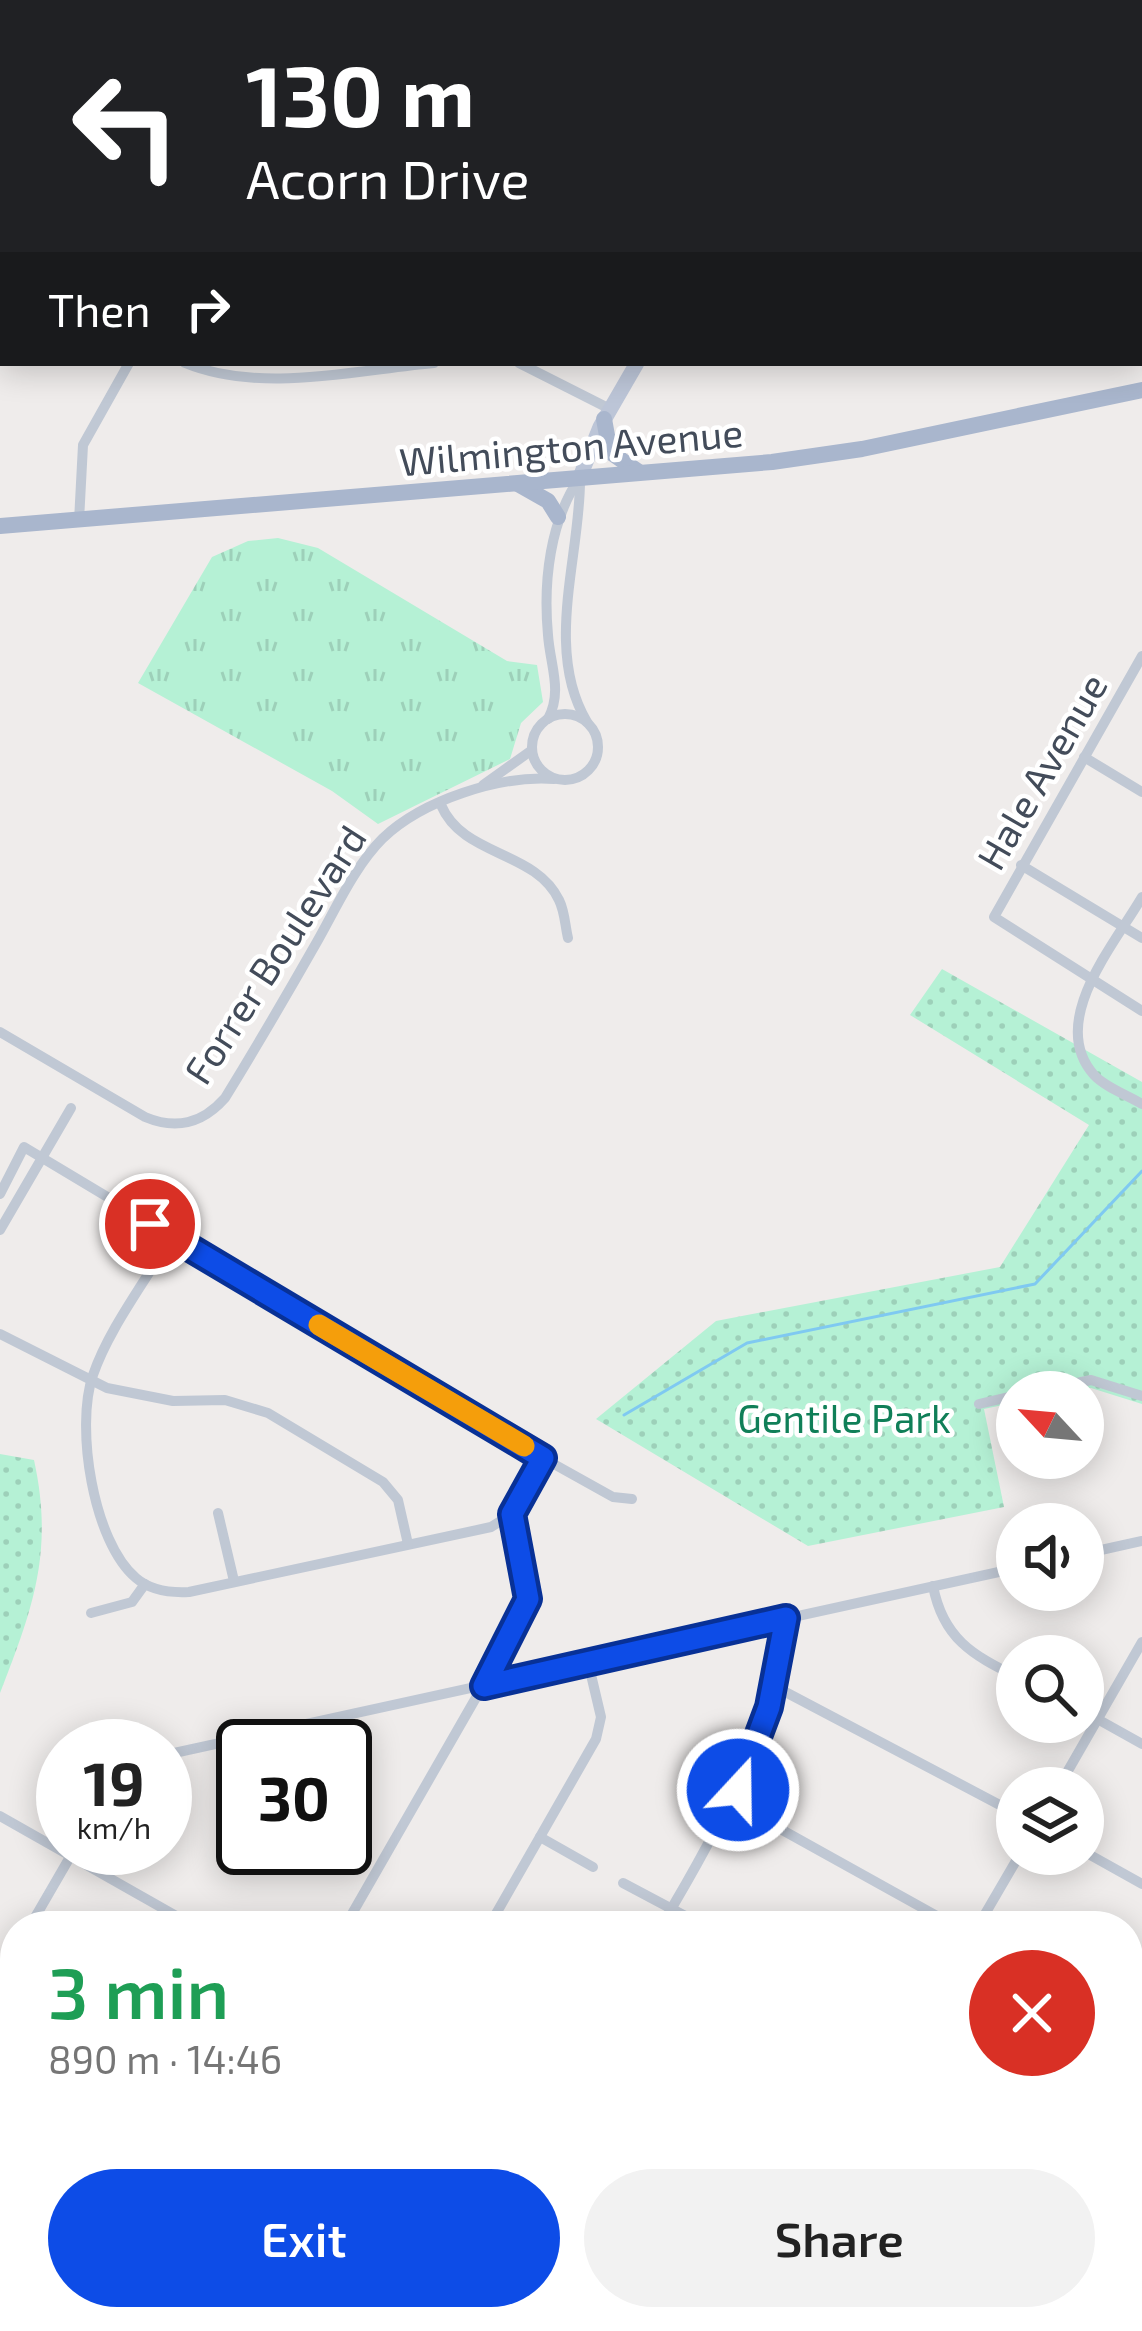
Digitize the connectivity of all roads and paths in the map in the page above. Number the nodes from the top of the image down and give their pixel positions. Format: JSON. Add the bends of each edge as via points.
{"nodes":[{"id":1,"x":127,"y":366,"type":"edge"},
{"id":2,"x":197,"y":366,"type":"edge"},
{"id":3,"x":393,"y":366,"type":"edge"},
{"id":4,"x":524,"y":366,"type":"edge"},
{"id":5,"x":635,"y":366,"type":"edge"},
{"id":6,"x":1142,"y":390,"type":"edge"},
{"id":7,"x":607,"y":414,"type":"junction"},
{"id":8,"x":640,"y":472,"type":"junction"},
{"id":9,"x":580,"y":478,"type":"junction"},
{"id":10,"x":517,"y":484,"type":"junction"},
{"id":11,"x":558,"y":517,"type":"junction"},
{"id":12,"x":80,"y":521,"type":"junction"},
{"id":13,"x":0,"y":526,"type":"edge"},
{"id":14,"x":1142,"y":656,"type":"edge"},
{"id":15,"x":548,"y":719,"type":"junction"},
{"id":16,"x":587,"y":722,"type":"junction"},
{"id":17,"x":532,"y":750,"type":"junction"},
{"id":18,"x":1084,"y":757,"type":"junction"},
{"id":19,"x":554,"y":779,"type":"junction"},
{"id":20,"x":476,"y":790,"type":"junction"},
{"id":21,"x":1142,"y":792,"type":"edge"},
{"id":22,"x":441,"y":805,"type":"junction"},
{"id":23,"x":1021,"y":865,"type":"junction"},
{"id":24,"x":1142,"y":898,"type":"edge"},
{"id":25,"x":1125,"y":926,"type":"junction"},
{"id":26,"x":568,"y":938,"type":"dead end"},
{"id":27,"x":1142,"y":938,"type":"edge"},
{"id":28,"x":1092,"y":982,"type":"junction"},
{"id":29,"x":1142,"y":1011,"type":"edge"},
{"id":30,"x":0,"y":1032,"type":"edge"},
{"id":31,"x":1142,"y":1104,"type":"edge"},
{"id":32,"x":71,"y":1108,"type":"dead end"},
{"id":33,"x":39,"y":1158,"type":"junction"},
{"id":34,"x":0,"y":1194,"type":"edge"},
{"id":35,"x":0,"y":1230,"type":"edge"},
{"id":36,"x":171,"y":1237,"type":"junction"},
{"id":37,"x":0,"y":1334,"type":"edge"},
{"id":38,"x":91,"y":1382,"type":"junction"},
{"id":39,"x":1104,"y":1384,"type":"edge"},
{"id":40,"x":1142,"y":1396,"type":"edge"},
{"id":41,"x":996,"y":1400,"type":"edge"},
{"id":42,"x":979,"y":1404,"type":"dead end"},
{"id":43,"x":543,"y":1458,"type":"junction"},
{"id":44,"x":632,"y":1499,"type":"dead end"},
{"id":45,"x":218,"y":1513,"type":"dead end"},
{"id":46,"x":512,"y":1514,"type":"junction"},
{"id":47,"x":1142,"y":1541,"type":"edge"},
{"id":48,"x":408,"y":1544,"type":"junction"},
{"id":49,"x":1104,"y":1549,"type":"edge"},
{"id":50,"x":996,"y":1572,"type":"edge"},
{"id":51,"x":234,"y":1582,"type":"junction"},
{"id":52,"x":145,"y":1584,"type":"junction"},
{"id":53,"x":933,"y":1586,"type":"junction"},
{"id":54,"x":91,"y":1613,"type":"dead end"},
{"id":55,"x":786,"y":1618,"type":"junction"},
{"id":56,"x":1142,"y":1642,"type":"edge"},
{"id":57,"x":588,"y":1662,"type":"junction"},
{"id":58,"x":996,"y":1664,"type":"edge"},
{"id":59,"x":484,"y":1686,"type":"junction"},
{"id":60,"x":774,"y":1686,"type":"junction"},
{"id":61,"x":1104,"y":1708,"type":"edge"},
{"id":62,"x":347,"y":1719,"type":"edge"},
{"id":63,"x":1104,"y":1722,"type":"edge"},
{"id":64,"x":1142,"y":1744,"type":"edge"},
{"id":65,"x":732,"y":1802,"type":"junction"},
{"id":66,"x":996,"y":1803,"type":"edge"},
{"id":67,"x":0,"y":1816,"type":"edge"},
{"id":68,"x":36,"y":1837,"type":"edge"},
{"id":69,"x":540,"y":1837,"type":"junction"},
{"id":70,"x":1104,"y":1863,"type":"edge"},
{"id":71,"x":592,"y":1867,"type":"dead end"},
{"id":72,"x":60,"y":1875,"type":"edge"},
{"id":73,"x":102,"y":1875,"type":"edge"},
{"id":74,"x":1008,"y":1875,"type":"edge"},
{"id":75,"x":622,"y":1883,"type":"dead end"},
{"id":76,"x":1142,"y":1884,"type":"edge"},
{"id":77,"x":671,"y":1910,"type":"joint"},
{"id":78,"x":39,"y":1911,"type":"edge"},
{"id":79,"x":166,"y":1911,"type":"edge"},
{"id":80,"x":354,"y":1911,"type":"edge"},
{"id":81,"x":498,"y":1911,"type":"edge"},
{"id":82,"x":928,"y":1911,"type":"edge"},
{"id":83,"x":987,"y":1911,"type":"edge"}],
"edges":[{"from":1,"to":12,"type":"street","via":[[83,445]]},
{"from":2,"to":3,"type":"street","via":[[241,377]]},
{"from":4,"to":7,"type":"street"},
{"from":5,"to":7,"type":"street","name":"Forrer Boulevard"},
{"from":6,"to":8,"type":"main road","name":"Wilmington Avenue","via":[[839,453]]},
{"from":7,"to":8,"type":"main road","via":[[612,456]]},
{"from":7,"to":9,"type":"street","name":"Forrer Boulevard"},
{"from":8,"to":9,"type":"main road","name":"Wilmington Avenue"},
{"from":9,"to":10,"type":"main road","name":"Wilmington Avenue"},
{"from":9,"to":11,"type":"street","name":"Forrer Boulevard"},
{"from":9,"to":16,"type":"street","name":"Forrer Boulevard","via":[[568,621]]},
{"from":10,"to":11,"type":"main road","via":[[541,495]]},
{"from":10,"to":12,"type":"main road","name":"Wilmington Avenue"},
{"from":11,"to":15,"type":"street","name":"Forrer Boulevard","via":[[547,629],[556,704]]},
{"from":12,"to":13,"type":"main road","name":"Wilmington Avenue"},
{"from":14,"to":18,"type":"street","name":"Hale Avenue"},
{"from":15,"to":16,"type":"street","via":[[570,714]]},
{"from":15,"to":17,"type":"street","name":"Forrer Boulevard"},
{"from":16,"to":19,"type":"street","name":"Forrer Boulevard","via":[[598,740],[595,763],[574,780]]},
{"from":17,"to":19,"type":"street"},
{"from":17,"to":20,"type":"street","name":"Forrer Boulevard"},
{"from":18,"to":21,"type":"street"},
{"from":18,"to":23,"type":"street","name":"Hale Avenue"},
{"from":19,"to":20,"type":"street","name":"Forrer Boulevard"},
{"from":20,"to":22,"type":"street","name":"Forrer Boulevard"},
{"from":22,"to":26,"type":"street","via":[[462,836],[553,890]]},
{"from":22,"to":30,"type":"street","name":"Forrer Boulevard","via":[[398,826],[366,859],[224,1099],[203,1117],[154,1121]]},
{"from":23,"to":25,"type":"street"},
{"from":23,"to":28,"type":"street","name":"Hale Avenue","via":[[994,917]]},
{"from":24,"to":25,"type":"street"},
{"from":25,"to":27,"type":"street"},
{"from":25,"to":28,"type":"street"},
{"from":28,"to":29,"type":"street"},
{"from":28,"to":31,"type":"street","via":[[1076,1021],[1078,1047],[1094,1076]]},
{"from":32,"to":33,"type":"street"},
{"from":33,"to":34,"type":"street","via":[[24,1147]]},
{"from":33,"to":35,"type":"street"},
{"from":33,"to":36,"type":"street"},
{"from":36,"to":38,"type":"street"},
{"from":36,"to":43,"type":"street"},
{"from":37,"to":38,"type":"street"},
{"from":38,"to":48,"type":"street","via":[[268,1413],[383,1482],[398,1500]]},
{"from":38,"to":52,"type":"street","via":[[84,1437],[90,1472],[120,1559]]},
{"from":39,"to":40,"type":"street"},
{"from":41,"to":42,"type":"street"},
{"from":43,"to":44,"type":"street","via":[[613,1497]]},
{"from":43,"to":46,"type":"street"},
{"from":45,"to":51,"type":"street"},
{"from":46,"to":48,"type":"street","via":[[495,1526]]},
{"from":46,"to":59,"type":"street","via":[[528,1599]]},
{"from":47,"to":49,"type":"street"},
{"from":48,"to":51,"type":"street"},
{"from":50,"to":53,"type":"street"},
{"from":51,"to":52,"type":"street","via":[[176,1592]]},
{"from":52,"to":54,"type":"street","via":[[132,1602]]},
{"from":53,"to":55,"type":"street"},
{"from":53,"to":58,"type":"street","via":[[954,1639]]},
{"from":55,"to":57,"type":"street"},
{"from":55,"to":60,"type":"street"},
{"from":56,"to":61,"type":"street"},
{"from":57,"to":59,"type":"street"},
{"from":57,"to":69,"type":"street","via":[[600,1729]]},
{"from":59,"to":62,"type":"street"},
{"from":59,"to":80,"type":"street"},
{"from":60,"to":65,"type":"street"},
{"from":60,"to":66,"type":"street"},
{"from":63,"to":64,"type":"street"},
{"from":65,"to":77,"type":"street"},
{"from":65,"to":82,"type":"street"},
{"from":67,"to":68,"type":"street"},
{"from":69,"to":71,"type":"street"},
{"from":69,"to":81,"type":"street"},
{"from":70,"to":76,"type":"street"},
{"from":72,"to":78,"type":"street"},
{"from":73,"to":79,"type":"street"},
{"from":74,"to":83,"type":"street"},
{"from":75,"to":77,"type":"street"}]}
